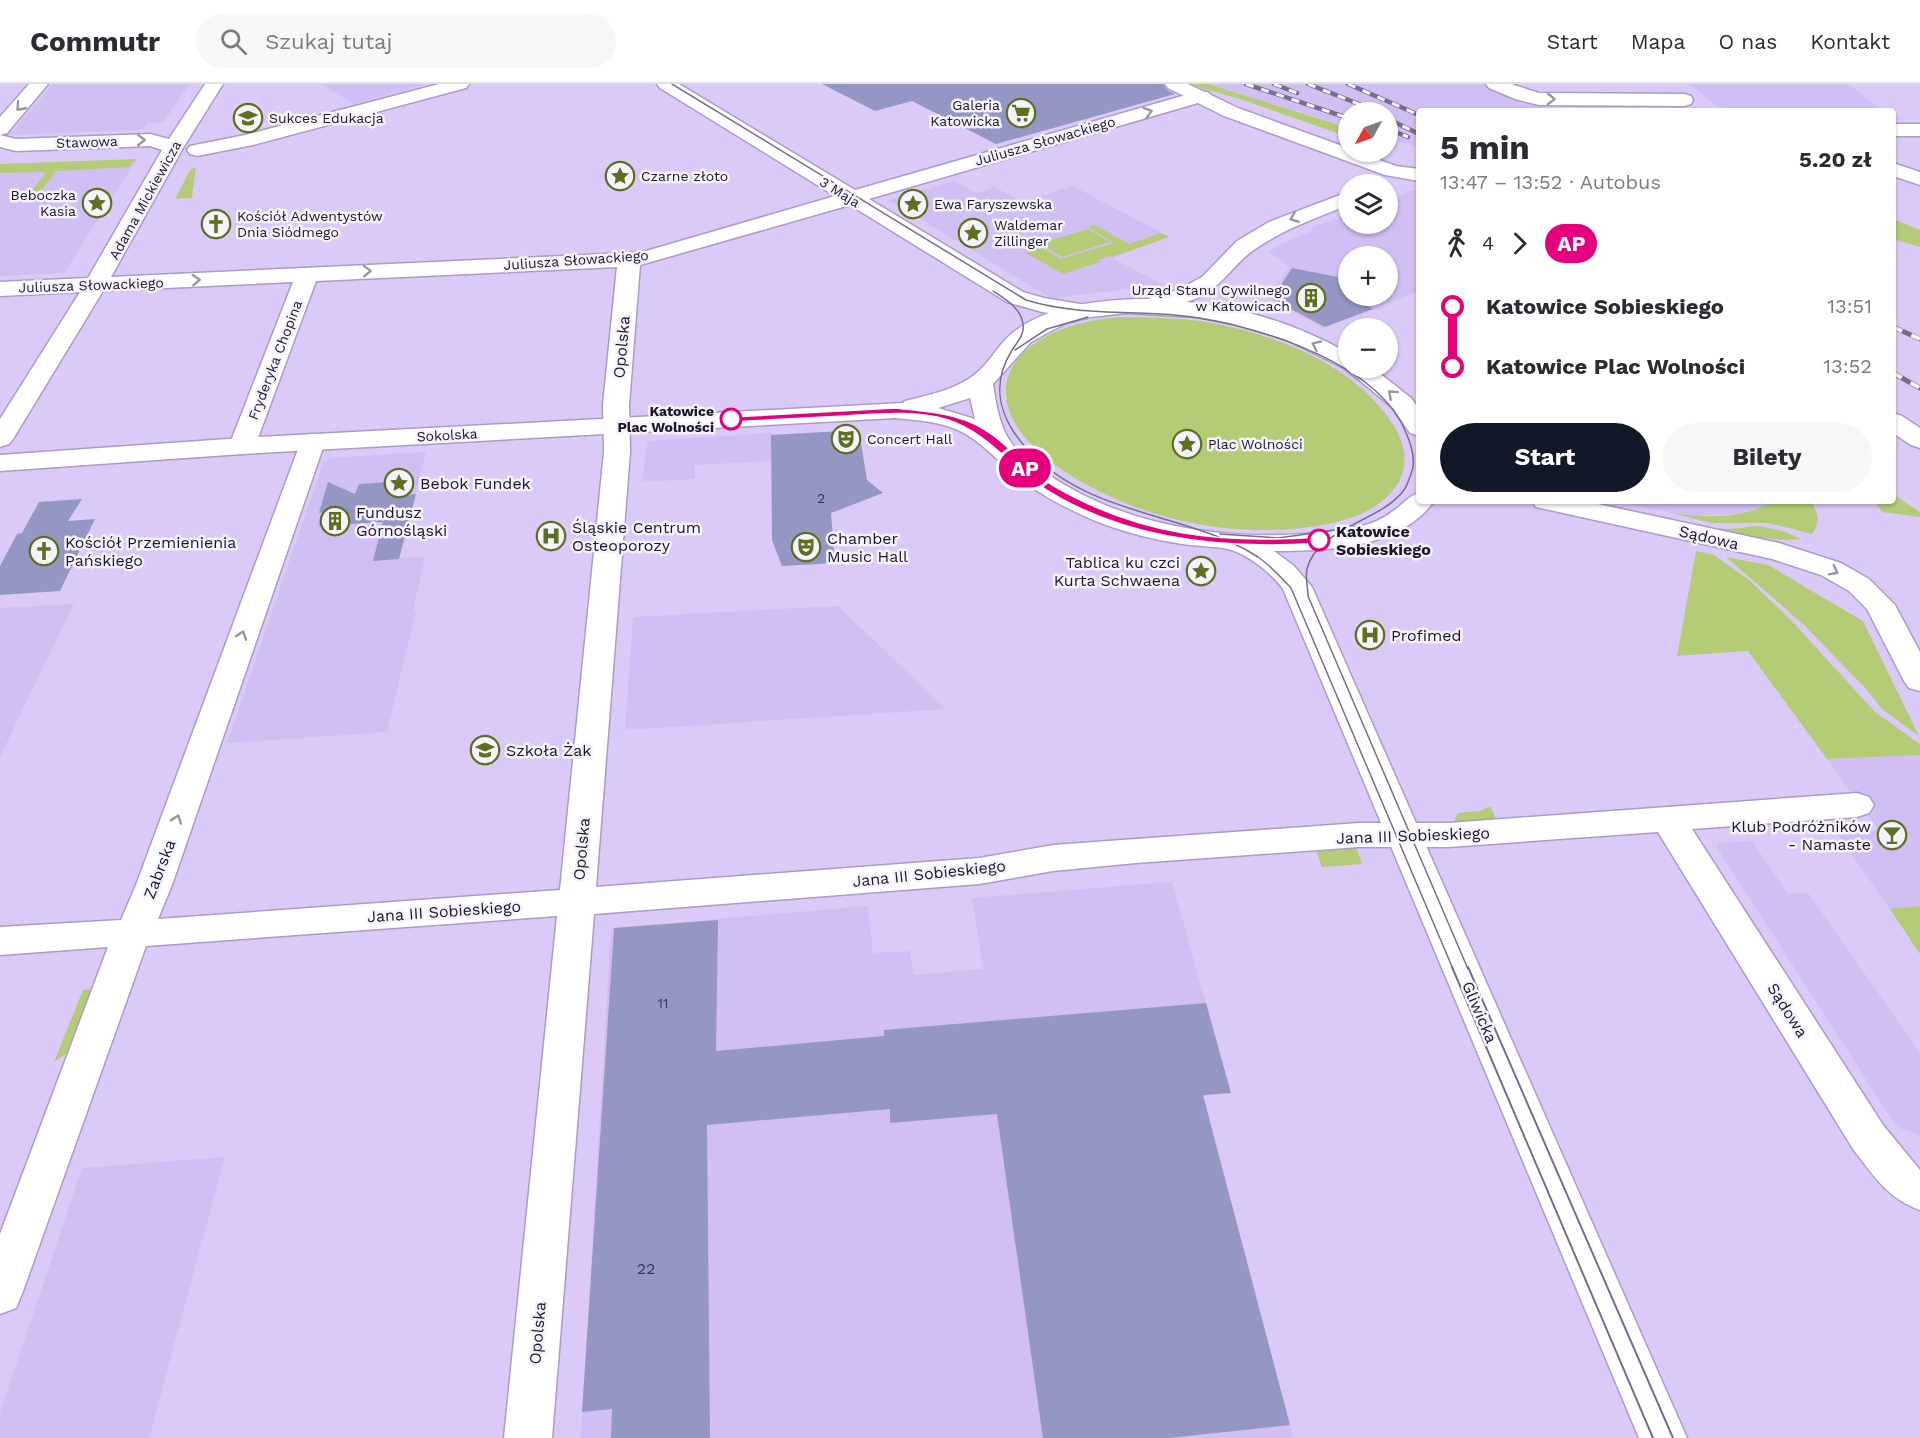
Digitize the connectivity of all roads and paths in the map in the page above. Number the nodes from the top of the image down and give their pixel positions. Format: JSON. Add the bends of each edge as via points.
{"nodes":[{"id":1,"x":39,"y":84,"type":"edge"},
{"id":2,"x":214,"y":84,"type":"edge"},
{"id":3,"x":460,"y":84,"type":"edge"},
{"id":4,"x":666,"y":84,"type":"edge"},
{"id":5,"x":1174,"y":84,"type":"edge"},
{"id":6,"x":1495,"y":84,"type":"edge"},
{"id":7,"x":1665,"y":84,"type":"edge"},
{"id":8,"x":1202,"y":96,"type":"junction"},
{"id":9,"x":1688,"y":105,"type":"edge"},
{"id":10,"x":0,"y":129,"type":"edge"},
{"id":11,"x":1896,"y":130,"type":"edge"},
{"id":12,"x":1920,"y":130,"type":"edge"},
{"id":13,"x":0,"y":141,"type":"edge"},
{"id":14,"x":1338,"y":141,"type":"edge"},
{"id":15,"x":173,"y":148,"type":"junction"},
{"id":16,"x":197,"y":150,"type":"dead end"},
{"id":17,"x":1398,"y":161,"type":"edge"},
{"id":18,"x":1896,"y":170,"type":"edge"},
{"id":19,"x":1416,"y":172,"type":"edge"},
{"id":20,"x":1416,"y":174,"type":"edge"},
{"id":21,"x":1416,"y":175,"type":"edge"},
{"id":22,"x":1920,"y":179,"type":"edge"},
{"id":23,"x":1398,"y":181,"type":"edge"},
{"id":24,"x":850,"y":198,"type":"junction"},
{"id":25,"x":1338,"y":202,"type":"edge"},
{"id":26,"x":629,"y":260,"type":"junction"},
{"id":27,"x":308,"y":273,"type":"junction"},
{"id":28,"x":95,"y":286,"type":"junction"},
{"id":29,"x":0,"y":289,"type":"edge"},
{"id":30,"x":1016,"y":297,"type":"junction"},
{"id":31,"x":1118,"y":306,"type":"junction"},
{"id":32,"x":1084,"y":311,"type":"junction"},
{"id":33,"x":1024,"y":335,"type":"junction"},
{"id":34,"x":1338,"y":357,"type":"edge"},
{"id":35,"x":1371,"y":378,"type":"edge"},
{"id":36,"x":980,"y":382,"type":"junction"},
{"id":37,"x":895,"y":410,"type":"junction"},
{"id":38,"x":1896,"y":423,"type":"edge"},
{"id":39,"x":1416,"y":424,"type":"edge"},
{"id":40,"x":617,"y":425,"type":"junction"},
{"id":41,"x":0,"y":439,"type":"edge"},
{"id":42,"x":1920,"y":440,"type":"edge"},
{"id":43,"x":312,"y":442,"type":"junction"},
{"id":44,"x":242,"y":446,"type":"junction"},
{"id":45,"x":1000,"y":446,"type":"junction"},
{"id":46,"x":0,"y":463,"type":"edge"},
{"id":47,"x":1417,"y":504,"type":"edge"},
{"id":48,"x":1559,"y":504,"type":"edge"},
{"id":49,"x":1320,"y":540,"type":"junction"},
{"id":50,"x":1236,"y":542,"type":"junction"},
{"id":51,"x":1297,"y":586,"type":"junction"},
{"id":52,"x":1920,"y":681,"type":"edge"},
{"id":53,"x":1857,"y":805,"type":"dead end"},
{"id":54,"x":1668,"y":819,"type":"junction"},
{"id":55,"x":1405,"y":835,"type":"junction"},
{"id":56,"x":576,"y":901,"type":"junction"},
{"id":57,"x":133,"y":932,"type":"junction"},
{"id":58,"x":0,"y":941,"type":"edge"},
{"id":59,"x":1914,"y":1192,"type":"edge"},
{"id":60,"x":0,"y":1294,"type":"edge"},
{"id":61,"x":528,"y":1438,"type":"edge"},
{"id":62,"x":1663,"y":1438,"type":"edge"}],
"edges":[{"from":1,"to":10,"type":"street","one_way":true},
{"from":2,"to":15,"type":"street","name":"Adama Mickiewicza"},
{"from":3,"to":16,"type":"street","via":[[242,149]]},
{"from":4,"to":24,"type":"street","name":"3 Maja"},
{"from":5,"to":8,"type":"street"},
{"from":6,"to":9,"type":"street","one_way":true,"via":[[1539,99]]},
{"from":7,"to":9,"type":"street"},
{"from":8,"to":14,"type":"street"},
{"from":8,"to":20,"type":"street","via":[[1231,112],[1399,174]]},
{"from":24,"to":8,"type":"street","name":"Juliusza Słowackiego","one_way":true},
{"from":11,"to":12,"type":"street"},
{"from":13,"to":15,"type":"street","name":"Stawowa","one_way":true,"via":[[16,144],[150,140]]},
{"from":15,"to":28,"type":"street","name":"Adama Mickiewicza"},
{"from":17,"to":19,"type":"street"},
{"from":18,"to":22,"type":"street"},
{"from":21,"to":23,"type":"street"},
{"from":24,"to":26,"type":"street","name":"Juliusza Słowackiego"},
{"from":24,"to":30,"type":"street","name":"3 Maja"},
{"from":25,"to":31,"type":"street","one_way":true,"via":[[1269,230],[1238,253],[1210,282],[1194,291],[1163,301]]},
{"from":27,"to":26,"type":"street","name":"Juliusza Słowackiego","one_way":true},
{"from":26,"to":40,"type":"street","name":"Opolska"},
{"from":28,"to":27,"type":"street","name":"Juliusza Słowackiego","one_way":true},
{"from":27,"to":44,"type":"street","name":"Fryderyka Chopina"},
{"from":28,"to":29,"type":"street","name":"Juliusza Słowackiego"},
{"from":28,"to":41,"type":"street","name":"Adama Mickiewicza"},
{"from":30,"to":32,"type":"street","name":"3 Maja"},
{"from":30,"to":33,"type":"street"},
{"from":31,"to":32,"type":"street"},
{"from":34,"to":31,"type":"street","one_way":true,"via":[[1296,336],[1227,316],[1168,307]]},
{"from":32,"to":33,"type":"street"},
{"from":33,"to":36,"type":"street"},
{"from":39,"to":35,"type":"street","one_way":true,"via":[[1402,403]]},
{"from":36,"to":37,"type":"street","name":"Sokolska","via":[[947,399]]},
{"from":36,"to":45,"type":"street","via":[[989,422]]},
{"from":37,"to":40,"type":"street","name":"Sokolska"},
{"from":37,"to":45,"type":"street","name":"Sokolska","via":[[955,419]]},
{"from":38,"to":42,"type":"street"},
{"from":40,"to":43,"type":"street","name":"Sokolska"},
{"from":40,"to":56,"type":"street","name":"Opolska"},
{"from":43,"to":44,"type":"street","name":"Sokolska"},
{"from":57,"to":43,"type":"street","name":"Zabrska","one_way":true,"via":[[154,885]]},
{"from":44,"to":46,"type":"street","name":"Sokolska"},
{"from":45,"to":50,"type":"street","via":[[1038,480],[1103,515],[1156,532]]},
{"from":47,"to":49,"type":"street","via":[[1387,527]]},
{"from":48,"to":52,"type":"street","name":"Sądowa","one_way":true,"via":[[1831,568],[1859,585],[1880,605]]},
{"from":49,"to":50,"type":"street"},
{"from":49,"to":51,"type":"street","via":[[1300,560]]},
{"from":50,"to":51,"type":"street","name":"Gliwicka","via":[[1287,573]]},
{"from":51,"to":55,"type":"street","name":"Gliwicka"},
{"from":53,"to":54,"type":"street","name":"Jana III Sobieskiego"},
{"from":54,"to":55,"type":"street","name":"Jana III Sobieskiego"},
{"from":54,"to":59,"type":"street","name":"Sądowa","via":[[1862,1127]]},
{"from":55,"to":56,"type":"street","name":"Jana III Sobieskiego","via":[[1136,851],[1053,858],[979,871]]},
{"from":55,"to":62,"type":"street","name":"Gliwicka"},
{"from":56,"to":57,"type":"street","name":"Jana III Sobieskiego","via":[[178,932]]},
{"from":56,"to":61,"type":"street","name":"Opolska"},
{"from":57,"to":58,"type":"street","name":"Jana III Sobieskiego"},
{"from":57,"to":60,"type":"street","name":"Zabrska"}]}
